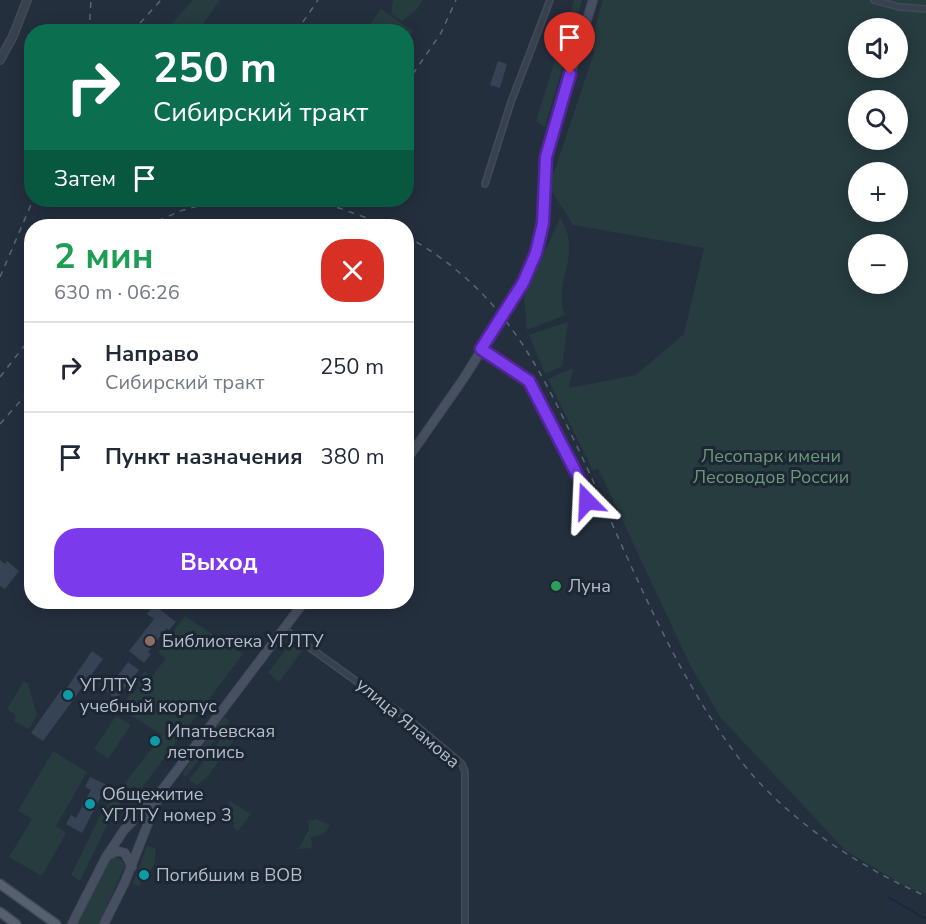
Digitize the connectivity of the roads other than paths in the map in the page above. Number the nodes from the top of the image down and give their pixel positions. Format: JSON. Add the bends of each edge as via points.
{"nodes":[{"id":1,"x":27,"y":0,"type":"edge"},
{"id":2,"x":550,"y":0,"type":"edge"},
{"id":3,"x":593,"y":0,"type":"edge"},
{"id":4,"x":874,"y":0,"type":"edge"},
{"id":5,"x":926,"y":9,"type":"edge"},
{"id":6,"x":0,"y":60,"type":"edge"},
{"id":7,"x":486,"y":184,"type":"dead end"},
{"id":8,"x":481,"y":349,"type":"junction"},
{"id":9,"x":414,"y":448,"type":"edge"},
{"id":10,"x":587,"y":501,"type":"dead end"},
{"id":11,"x":299,"y":609,"type":"edge"},
{"id":12,"x":284,"y":629,"type":"junction"},
{"id":13,"x":159,"y":794,"type":"junction"},
{"id":14,"x":132,"y":822,"type":"junction"},
{"id":15,"x":140,"y":842,"type":"junction"},
{"id":16,"x":106,"y":857,"type":"junction"},
{"id":17,"x":132,"y":867,"type":"junction"},
{"id":18,"x":0,"y":884,"type":"edge"},
{"id":19,"x":0,"y":912,"type":"edge"},
{"id":20,"x":16,"y":924,"type":"edge"},
{"id":21,"x":56,"y":924,"type":"edge"},
{"id":22,"x":72,"y":924,"type":"edge"},
{"id":23,"x":104,"y":924,"type":"edge"},
{"id":24,"x":465,"y":924,"type":"edge"}],
"edges":[{"from":1,"to":6,"type":"street"},
{"from":2,"to":7,"type":"street","via":[[511,102]]},
{"from":3,"to":8,"type":"main road","via":[[549,144],[543,223],[536,253],[523,283]]},
{"from":4,"to":5,"type":"street"},
{"from":8,"to":9,"type":"main road"},
{"from":8,"to":10,"type":"street","via":[[529,381]]},
{"from":11,"to":12,"type":"main road"},
{"from":12,"to":13,"type":"main road"},
{"from":12,"to":24,"type":"street","name":"улица Яламова","via":[[406,717],[462,764]]},
{"from":13,"to":14,"type":"main road"},
{"from":13,"to":15,"type":"main road"},
{"from":14,"to":15,"type":"main road","via":[[139,824]]},
{"from":14,"to":16,"type":"main road"},
{"from":15,"to":17,"type":"main road"},
{"from":16,"to":17,"type":"main road","via":[[122,852]]},
{"from":16,"to":22,"type":"main road"},
{"from":17,"to":23,"type":"main road"},
{"from":18,"to":21,"type":"main road"},
{"from":19,"to":20,"type":"main road"}]}
